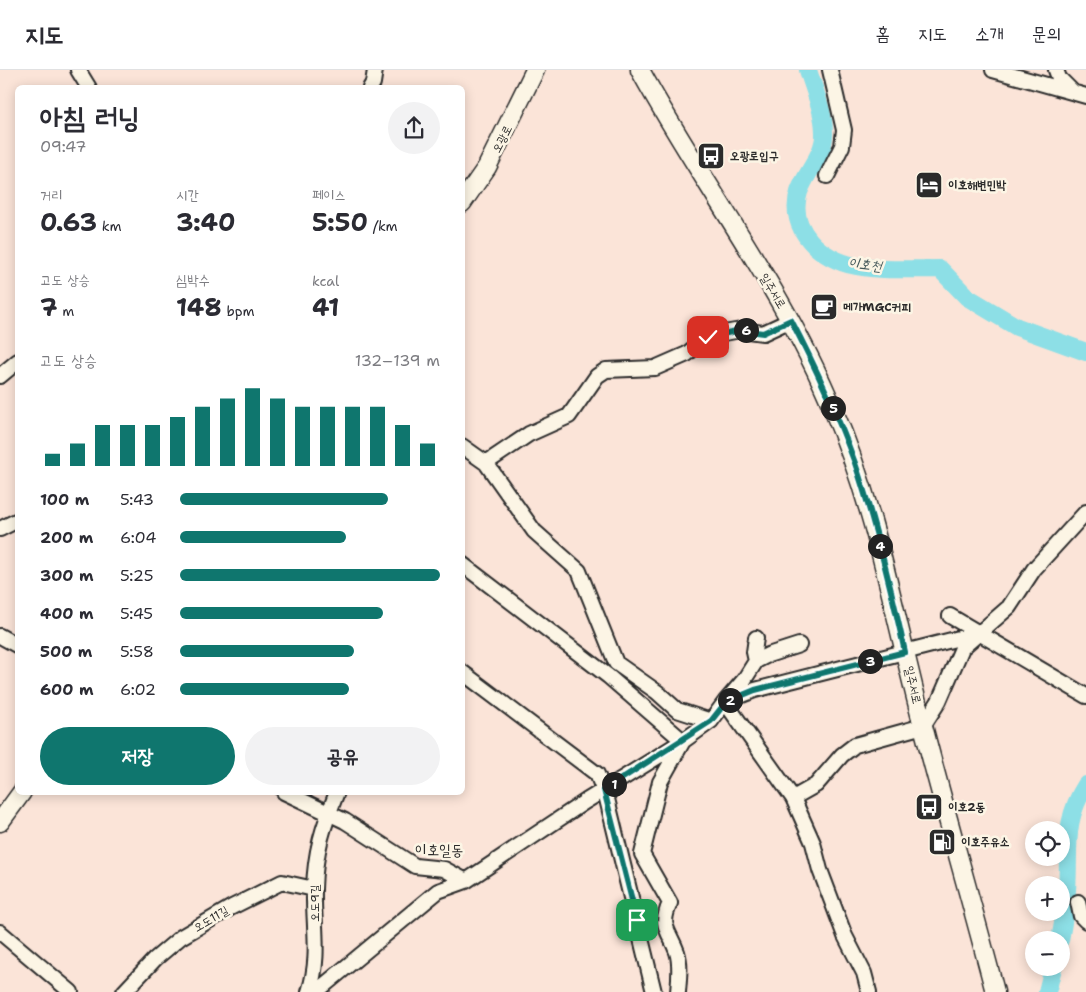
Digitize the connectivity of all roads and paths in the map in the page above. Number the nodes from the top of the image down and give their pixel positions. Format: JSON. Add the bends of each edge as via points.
{"nodes":[{"id":1,"x":78,"y":70,"type":"edge"},
{"id":2,"x":376,"y":70,"type":"edge"},
{"id":3,"x":535,"y":70,"type":"edge"},
{"id":4,"x":640,"y":70,"type":"edge"},
{"id":5,"x":830,"y":70,"type":"edge"},
{"id":6,"x":993,"y":70,"type":"edge"},
{"id":7,"x":1056,"y":70,"type":"edge"},
{"id":8,"x":1018,"y":73,"type":"edge"},
{"id":9,"x":87,"y":85,"type":"edge"},
{"id":10,"x":372,"y":85,"type":"edge"},
{"id":11,"x":1080,"y":95,"type":"edge"},
{"id":12,"x":826,"y":176,"type":"dead end"},
{"id":13,"x":465,"y":199,"type":"edge"},
{"id":14,"x":791,"y":320,"type":"junction"},
{"id":15,"x":15,"y":364,"type":"edge"},
{"id":16,"x":0,"y":376,"type":"edge"},
{"id":17,"x":465,"y":448,"type":"edge"},
{"id":18,"x":486,"y":463,"type":"junction"},
{"id":19,"x":1086,"y":512,"type":"edge"},
{"id":20,"x":15,"y":522,"type":"edge"},
{"id":21,"x":0,"y":529,"type":"edge"},
{"id":22,"x":465,"y":566,"type":"edge"},
{"id":23,"x":950,"y":616,"type":"dead end"},
{"id":24,"x":979,"y":633,"type":"junction"},
{"id":25,"x":0,"y":636,"type":"edge"},
{"id":26,"x":756,"y":638,"type":"dead end"},
{"id":27,"x":15,"y":644,"type":"edge"},
{"id":28,"x":799,"y":645,"type":"dead end"},
{"id":29,"x":905,"y":652,"type":"junction"},
{"id":30,"x":756,"y":661,"type":"junction"},
{"id":31,"x":465,"y":674,"type":"edge"},
{"id":32,"x":1086,"y":696,"type":"edge"},
{"id":33,"x":726,"y":702,"type":"junction"},
{"id":34,"x":711,"y":721,"type":"junction"},
{"id":35,"x":923,"y":726,"type":"junction"},
{"id":36,"x":683,"y":741,"type":"junction"},
{"id":37,"x":604,"y":790,"type":"junction"},
{"id":38,"x":20,"y":795,"type":"edge"},
{"id":39,"x":290,"y":795,"type":"edge"},
{"id":40,"x":336,"y":795,"type":"edge"},
{"id":41,"x":793,"y":798,"type":"junction"},
{"id":42,"x":328,"y":814,"type":"junction"},
{"id":43,"x":0,"y":822,"type":"edge"},
{"id":44,"x":466,"y":881,"type":"junction"},
{"id":45,"x":314,"y":889,"type":"junction"},
{"id":46,"x":1078,"y":902,"type":"dead end"},
{"id":47,"x":1086,"y":921,"type":"edge"},
{"id":48,"x":0,"y":932,"type":"edge"},
{"id":49,"x":71,"y":992,"type":"edge"},
{"id":50,"x":124,"y":992,"type":"edge"},
{"id":51,"x":309,"y":992,"type":"edge"},
{"id":52,"x":316,"y":992,"type":"edge"},
{"id":53,"x":653,"y":992,"type":"edge"},
{"id":54,"x":678,"y":992,"type":"edge"},
{"id":55,"x":868,"y":992,"type":"edge"},
{"id":56,"x":995,"y":992,"type":"edge"}],
"edges":[{"from":1,"to":9,"type":"street"},
{"from":2,"to":10,"type":"street"},
{"from":3,"to":13,"type":"main road","name":"오광로","via":[[487,168]]},
{"from":4,"to":14,"type":"main road","name":"일주서로"},
{"from":5,"to":12,"type":"street","via":[[844,130],[842,146]]},
{"from":6,"to":8,"type":"street"},
{"from":7,"to":11,"type":"street","via":[[1059,78]]},
{"from":8,"to":11,"type":"street"},
{"from":14,"to":18,"type":"street","via":[[763,333],[741,330],[713,335],[687,354],[655,368],[606,370],[597,376],[568,416],[529,434]]},
{"from":14,"to":29,"type":"main road","name":"일주서로","via":[[823,384],[855,465],[885,565]]},
{"from":15,"to":16,"type":"street"},
{"from":17,"to":18,"type":"street"},
{"from":18,"to":34,"type":"street","via":[[534,531],[579,571],[616,663],[677,710]]},
{"from":19,"to":24,"type":"street","via":[[1038,564],[1009,607]]},
{"from":20,"to":21,"type":"street"},
{"from":22,"to":36,"type":"street","via":[[608,676]]},
{"from":23,"to":24,"type":"street"},
{"from":24,"to":29,"type":"street"},
{"from":24,"to":32,"type":"street"},
{"from":24,"to":35,"type":"street","via":[[957,655],[939,701]]},
{"from":25,"to":27,"type":"street"},
{"from":26,"to":30,"type":"street"},
{"from":28,"to":30,"type":"street"},
{"from":29,"to":33,"type":"street","via":[[755,690]]},
{"from":29,"to":35,"type":"main road","name":"일주서로"},
{"from":30,"to":33,"type":"street"},
{"from":31,"to":37,"type":"street","via":[[597,774]]},
{"from":33,"to":34,"type":"street"},
{"from":33,"to":41,"type":"street"},
{"from":34,"to":36,"type":"street"},
{"from":35,"to":41,"type":"street","via":[[855,745],[816,785]]},
{"from":35,"to":56,"type":"main road","name":"일주서로"},
{"from":36,"to":37,"type":"street"},
{"from":36,"to":54,"type":"street","via":[[660,782],[642,854],[670,904],[664,925],[678,953]]},
{"from":37,"to":44,"type":"street"},
{"from":37,"to":53,"type":"street"},
{"from":38,"to":43,"type":"main road"},
{"from":39,"to":42,"type":"street"},
{"from":40,"to":42,"type":"street","name":"오도9길"},
{"from":41,"to":55,"type":"street","via":[[813,843],[846,936],[864,973]]},
{"from":42,"to":44,"type":"street","via":[[415,866],[444,870]]},
{"from":42,"to":45,"type":"street","name":"오도9길","via":[[322,826]]},
{"from":44,"to":52,"type":"street","via":[[438,891]]},
{"from":45,"to":50,"type":"street","name":"오도11길","via":[[282,882],[232,907],[181,937]]},
{"from":45,"to":51,"type":"street","name":"오도9길","via":[[317,966]]},
{"from":46,"to":47,"type":"street","via":[[1081,916]]},
{"from":48,"to":49,"type":"street"}]}
